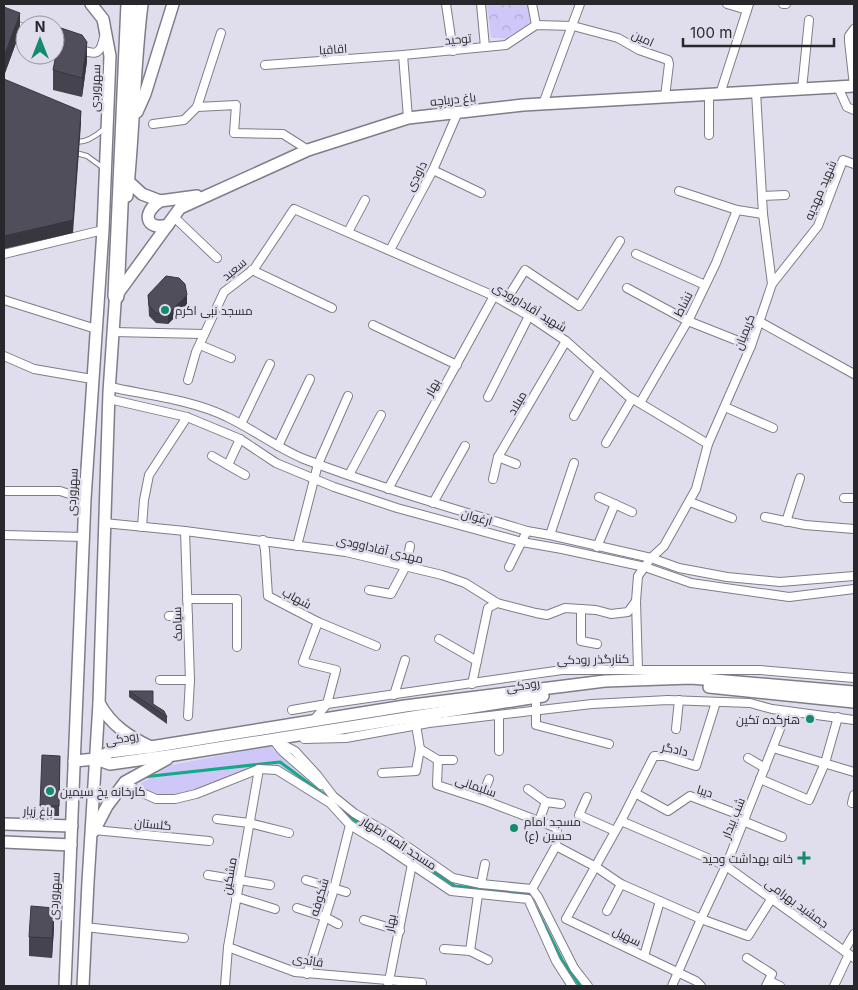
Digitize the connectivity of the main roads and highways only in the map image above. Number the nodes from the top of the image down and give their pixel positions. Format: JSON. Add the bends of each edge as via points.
{"nodes":[{"id":1,"x":91,"y":4,"type":"edge"},
{"id":2,"x":130,"y":4,"type":"edge"},
{"id":3,"x":142,"y":4,"type":"edge"},
{"id":4,"x":173,"y":4,"type":"edge"},
{"id":5,"x":854,"y":86,"type":"edge"},
{"id":6,"x":133,"y":123,"type":"junction"},
{"id":7,"x":128,"y":182,"type":"junction"},
{"id":8,"x":206,"y":195,"type":"junction"},
{"id":9,"x":160,"y":201,"type":"junction"},
{"id":10,"x":171,"y":221,"type":"junction"},
{"id":11,"x":116,"y":296,"type":"junction"},
{"id":12,"x":854,"y":692,"type":"edge"},
{"id":13,"x":854,"y":702,"type":"edge"},
{"id":14,"x":99,"y":703,"type":"junction"},
{"id":15,"x":151,"y":747,"type":"junction"},
{"id":16,"x":174,"y":755,"type":"junction"},
{"id":17,"x":96,"y":760,"type":"junction"},
{"id":18,"x":74,"y":762,"type":"junction"},
{"id":19,"x":4,"y":824,"type":"edge"},
{"id":20,"x":72,"y":826,"type":"junction"},
{"id":21,"x":4,"y":842,"type":"edge"},
{"id":22,"x":90,"y":842,"type":"junction"},
{"id":23,"x":71,"y":845,"type":"junction"},
{"id":24,"x":65,"y":986,"type":"edge"},
{"id":25,"x":83,"y":986,"type":"edge"}],
"edges":[{"from":1,"to":18,"type":"main road","name":"سهروردی","via":[[103,19],[110,56]]},
{"from":2,"to":11,"type":"highway"},
{"from":3,"to":6,"type":"main road"},
{"from":4,"to":6,"type":"main road"},
{"from":5,"to":8,"type":"main road","name":"باغ دریاچه","via":[[543,104],[408,118],[308,150]]},
{"from":6,"to":7,"type":"main road"},
{"from":7,"to":9,"type":"main road","via":[[142,194]]},
{"from":7,"to":11,"type":"main road"},
{"from":8,"to":9,"type":"main road"},
{"from":8,"to":10,"type":"main road","name":"باغ دریاچه","via":[[180,208]]},
{"from":9,"to":10,"type":"main road","via":[[150,208],[150,222],[156,226]]},
{"from":10,"to":11,"type":"main road","name":"باغ دریاچه"},
{"from":11,"to":14,"type":"main road","via":[[109,399]]},
{"from":12,"to":15,"type":"main road","name":"رودکی","via":[[691,678],[605,680],[405,706]]},
{"from":13,"to":16,"type":"main road","name":"رودکی","via":[[684,685],[610,688]]},
{"from":14,"to":15,"type":"main road","via":[[122,731]]},
{"from":14,"to":17,"type":"main road"},
{"from":15,"to":17,"type":"main road","name":"رودکی","via":[[110,752]]},
{"from":16,"to":17,"type":"main road","name":"رودکی","via":[[110,764]]},
{"from":16,"to":22,"type":"main road","via":[[125,782],[107,806]]},
{"from":17,"to":18,"type":"main road"},
{"from":17,"to":22,"type":"main road"},
{"from":18,"to":20,"type":"main road","name":"سهروردی"},
{"from":19,"to":20,"type":"main road","name":"باغ زیار"},
{"from":20,"to":23,"type":"main road","name":"سهروردی"},
{"from":21,"to":23,"type":"main road"},
{"from":22,"to":25,"type":"main road"},
{"from":23,"to":24,"type":"main road","name":"سهروردی"}]}
